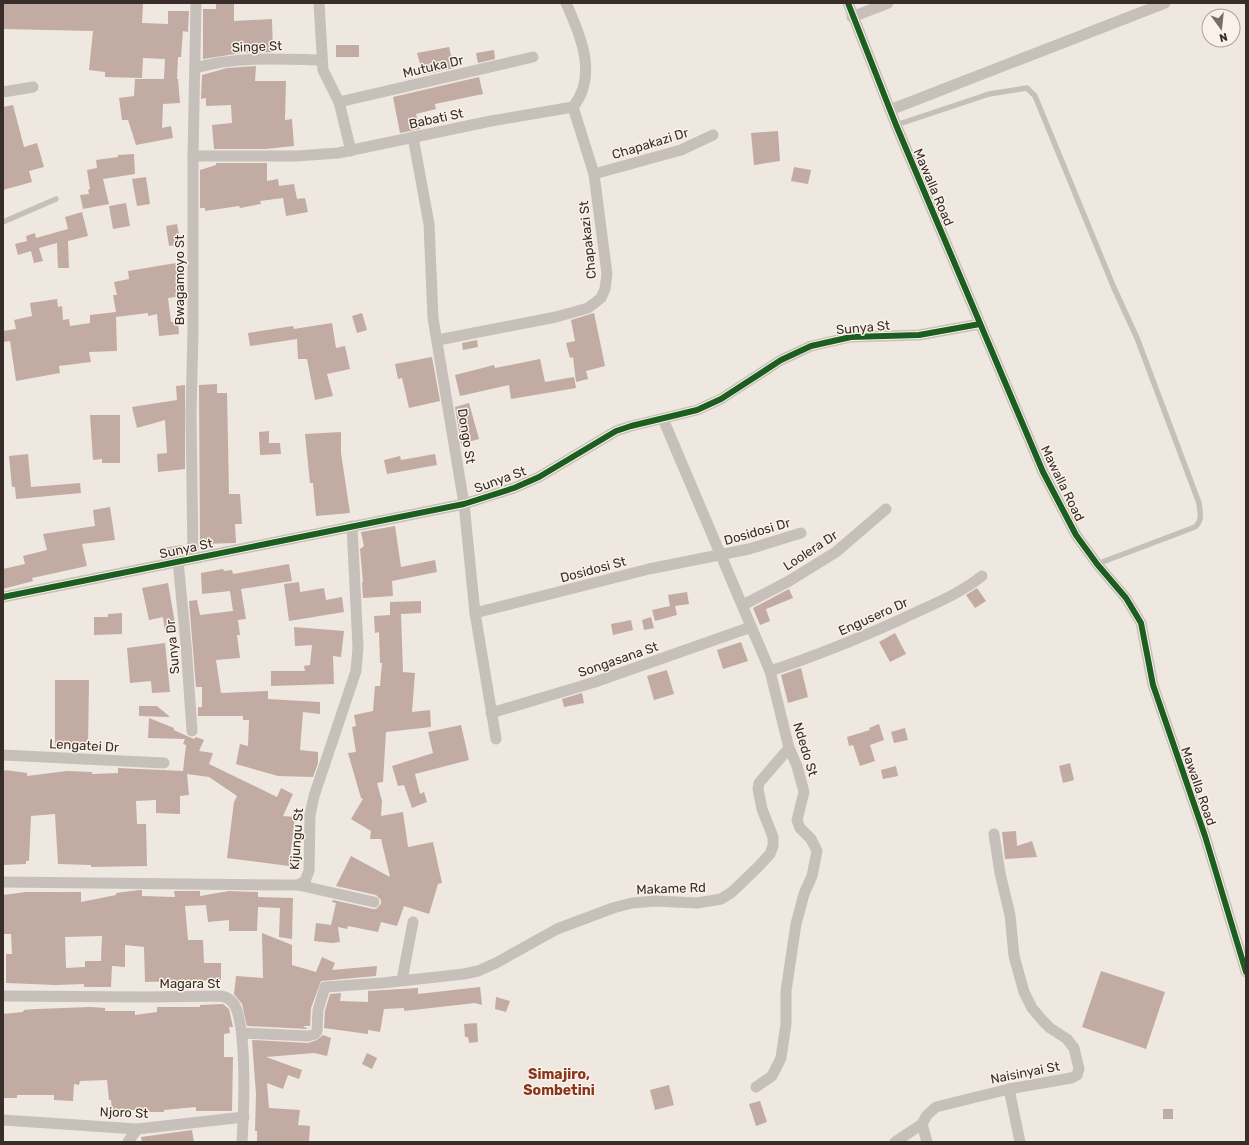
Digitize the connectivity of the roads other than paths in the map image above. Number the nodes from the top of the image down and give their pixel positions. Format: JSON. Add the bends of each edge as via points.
{"nodes":[{"id":1,"x":197,"y":3,"type":"edge"},
{"id":2,"x":319,"y":3,"type":"edge"},
{"id":3,"x":566,"y":3,"type":"edge"},
{"id":4,"x":848,"y":3,"type":"edge"},
{"id":5,"x":888,"y":3,"type":"edge"},
{"id":6,"x":1165,"y":3,"type":"edge"},
{"id":7,"x":852,"y":17,"type":"junction"},
{"id":8,"x":533,"y":58,"type":"dead end"},
{"id":9,"x":321,"y":60,"type":"junction"},
{"id":10,"x":195,"y":68,"type":"junction"},
{"id":11,"x":33,"y":87,"type":"dead end"},
{"id":12,"x":3,"y":92,"type":"edge"},
{"id":13,"x":339,"y":102,"type":"junction"},
{"id":14,"x":574,"y":107,"type":"junction"},
{"id":15,"x":890,"y":110,"type":"junction"},
{"id":16,"x":896,"y":125,"type":"junction"},
{"id":17,"x":713,"y":135,"type":"dead end"},
{"id":18,"x":413,"y":137,"type":"junction"},
{"id":19,"x":351,"y":151,"type":"junction"},
{"id":20,"x":193,"y":156,"type":"junction"},
{"id":21,"x":594,"y":174,"type":"junction"},
{"id":22,"x":56,"y":199,"type":"dead end"},
{"id":23,"x":3,"y":222,"type":"edge"},
{"id":24,"x":980,"y":324,"type":"junction"},
{"id":25,"x":438,"y":340,"type":"junction"},
{"id":26,"x":663,"y":419,"type":"junction"},
{"id":27,"x":464,"y":504,"type":"junction"},
{"id":28,"x":886,"y":508,"type":"dead end"},
{"id":29,"x":352,"y":526,"type":"junction"},
{"id":30,"x":801,"y":533,"type":"dead end"},
{"id":31,"x":720,"y":555,"type":"junction"},
{"id":32,"x":193,"y":558,"type":"junction"},
{"id":33,"x":178,"y":561,"type":"junction"},
{"id":34,"x":1097,"y":564,"type":"junction"},
{"id":35,"x":982,"y":576,"type":"dead end"},
{"id":36,"x":3,"y":597,"type":"edge"},
{"id":37,"x":743,"y":605,"type":"junction"},
{"id":38,"x":475,"y":613,"type":"junction"},
{"id":39,"x":752,"y":627,"type":"junction"},
{"id":40,"x":770,"y":671,"type":"junction"},
{"id":41,"x":491,"y":713,"type":"junction"},
{"id":42,"x":192,"y":731,"type":"dead end"},
{"id":43,"x":496,"y":739,"type":"dead end"},
{"id":44,"x":789,"y":748,"type":"junction"},
{"id":45,"x":3,"y":755,"type":"edge"},
{"id":46,"x":164,"y":763,"type":"dead end"},
{"id":47,"x":994,"y":834,"type":"dead end"},
{"id":48,"x":3,"y":882,"type":"edge"},
{"id":49,"x":298,"y":885,"type":"junction"},
{"id":50,"x":374,"y":902,"type":"dead end"},
{"id":51,"x":413,"y":922,"type":"dead end"},
{"id":52,"x":1246,"y":972,"type":"edge"},
{"id":53,"x":402,"y":980,"type":"junction"},
{"id":54,"x":3,"y":996,"type":"edge"},
{"id":55,"x":242,"y":1033,"type":"junction"},
{"id":56,"x":756,"y":1087,"type":"dead end"},
{"id":57,"x":1009,"y":1090,"type":"junction"},
{"id":58,"x":244,"y":1118,"type":"junction"},
{"id":59,"x":3,"y":1120,"type":"edge"},
{"id":60,"x":922,"y":1124,"type":"junction"},
{"id":61,"x":137,"y":1129,"type":"junction"},
{"id":62,"x":128,"y":1142,"type":"edge"},
{"id":63,"x":242,"y":1142,"type":"edge"},
{"id":64,"x":895,"y":1142,"type":"edge"},
{"id":65,"x":927,"y":1142,"type":"edge"},
{"id":66,"x":1020,"y":1142,"type":"edge"}],
"edges":[{"from":1,"to":10,"type":"street","name":"Bwagamoyo St"},
{"from":2,"to":9,"type":"street"},
{"from":3,"to":14,"type":"street","via":[[587,62],[584,90]]},
{"from":4,"to":7,"type":"street","name":"Mawalla Road"},
{"from":5,"to":7,"type":"street"},
{"from":6,"to":15,"type":"street"},
{"from":7,"to":15,"type":"street","name":"Mawalla Road"},
{"from":8,"to":13,"type":"street","name":"Mutuka Dr"},
{"from":9,"to":10,"type":"street","name":"Singe St","via":[[247,59]]},
{"from":9,"to":13,"type":"street","via":[[323,70]]},
{"from":10,"to":20,"type":"street","name":"Bwagamoyo St"},
{"from":11,"to":12,"type":"street"},
{"from":13,"to":19,"type":"street"},
{"from":14,"to":18,"type":"street","name":"Babati St"},
{"from":14,"to":21,"type":"street","name":"Chapakazi St"},
{"from":15,"to":16,"type":"street","name":"Mawalla Road"},
{"from":16,"to":24,"type":"street","name":"Mawalla Road"},
{"from":16,"to":34,"type":"lane","via":[[989,94],[1027,88],[1035,96],[1137,338],[1192,483],[1201,517],[1196,527]]},
{"from":17,"to":21,"type":"street","name":"Chapakazi Dr","via":[[680,150]]},
{"from":18,"to":19,"type":"street","name":"Babati St"},
{"from":18,"to":25,"type":"street","name":"Dongo St","via":[[429,224],[432,311]]},
{"from":19,"to":20,"type":"street","name":"Babati St","via":[[297,156]]},
{"from":20,"to":32,"type":"street","name":"Bwagamoyo St"},
{"from":21,"to":25,"type":"street","name":"Chapakazi St","via":[[607,274],[601,298],[588,308],[556,317]]},
{"from":22,"to":23,"type":"lane"},
{"from":24,"to":26,"type":"street","name":"Sunya St","via":[[919,334],[852,337],[811,346],[781,360],[697,410]]},
{"from":24,"to":34,"type":"street","name":"Mawalla Road","via":[[1043,472],[1076,535]]},
{"from":25,"to":27,"type":"street","name":"Dongo St"},
{"from":26,"to":27,"type":"street","name":"Sunya St","via":[[616,431],[539,477]]},
{"from":26,"to":31,"type":"street","name":"Ndedo St"},
{"from":27,"to":29,"type":"street","name":"Sunya St"},
{"from":27,"to":38,"type":"street","name":"Dongo St"},
{"from":28,"to":37,"type":"street","name":"Loolera Dr","via":[[836,552]]},
{"from":29,"to":32,"type":"street","name":"Sunya St"},
{"from":29,"to":49,"type":"street","name":"Kijungu St","via":[[358,647],[356,671],[314,796],[310,815],[310,871],[305,881]]},
{"from":30,"to":31,"type":"street","name":"Dosidosi Dr"},
{"from":31,"to":37,"type":"street","name":"Ndedo St"},
{"from":31,"to":38,"type":"street","name":"Dosidosi St","via":[[649,569]]},
{"from":32,"to":33,"type":"street","name":"Sunya St"},
{"from":33,"to":36,"type":"street","name":"Sunya St"},
{"from":33,"to":42,"type":"street","name":"Sunya Dr"},
{"from":34,"to":52,"type":"street","name":"Mawalla Road","via":[[1126,598],[1141,623],[1153,685]]},
{"from":35,"to":40,"type":"street","name":"Engusero Dr","via":[[954,595],[864,636]]},
{"from":37,"to":39,"type":"street","name":"Ndedo St"},
{"from":38,"to":41,"type":"street","name":"Dongo St"},
{"from":39,"to":40,"type":"street","name":"Ndedo St"},
{"from":39,"to":41,"type":"street","name":"Songasana St","via":[[595,682]]},
{"from":40,"to":44,"type":"street","name":"Ndedo St"},
{"from":41,"to":43,"type":"street","name":"Dongo St"},
{"from":44,"to":53,"type":"street","name":"Makame Rd","via":[[759,783],[762,809],[773,838],[770,854],[722,899],[697,903],[632,903],[557,928],[478,971],[445,977]]},
{"from":44,"to":56,"type":"street","name":"Ndedo St","via":[[804,792],[797,820],[800,828],[816,847],[818,857],[796,924],[786,991],[786,1024],[781,1058],[772,1076]]},
{"from":45,"to":46,"type":"street","name":"Lengatei Dr"},
{"from":47,"to":57,"type":"street","name":"Naisinyai St","via":[[1010,915],[1014,956],[1024,992],[1032,1008],[1043,1021],[1067,1039],[1074,1048],[1079,1069],[1077,1075],[1071,1078]]},
{"from":48,"to":49,"type":"street","name":"Kijungu St"},
{"from":49,"to":50,"type":"street"},
{"from":51,"to":53,"type":"street"},
{"from":53,"to":55,"type":"street","name":"Makame Rd","via":[[325,987],[318,1010],[317,1031],[312,1036]]},
{"from":54,"to":55,"type":"street","name":"Magara St","via":[[221,996],[234,1004]]},
{"from":55,"to":58,"type":"street","name":"Magara St"},
{"from":57,"to":60,"type":"street","name":"Naisinyai St","via":[[936,1107]]},
{"from":57,"to":66,"type":"street"},
{"from":58,"to":61,"type":"street","name":"Njoro St"},
{"from":58,"to":63,"type":"street","name":"Magara St"},
{"from":59,"to":61,"type":"street","name":"Njoro St"},
{"from":60,"to":64,"type":"street","name":"Naisinyai St"},
{"from":60,"to":65,"type":"street"},
{"from":61,"to":62,"type":"street"}]}
